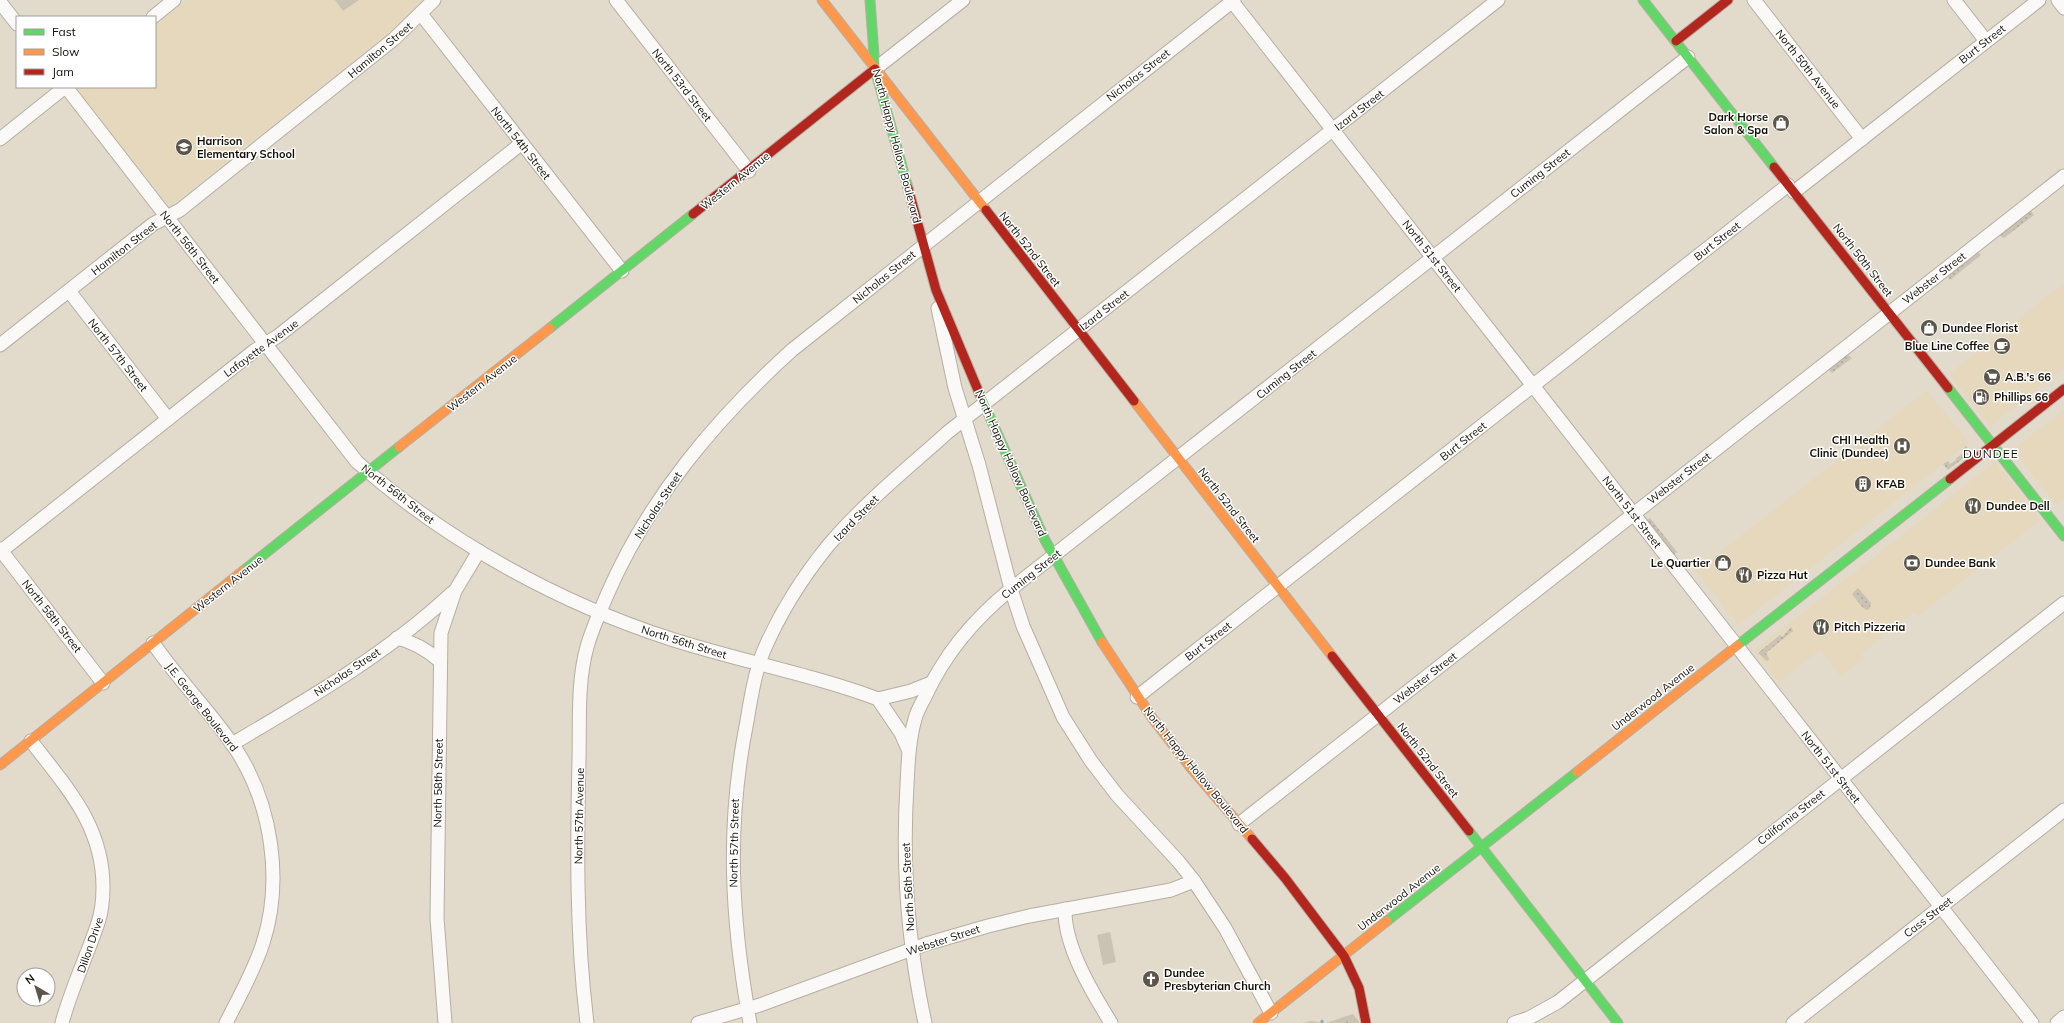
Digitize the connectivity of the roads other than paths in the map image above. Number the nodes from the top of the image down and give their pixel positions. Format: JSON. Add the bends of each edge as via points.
{"nodes":[{"id":1,"x":174,"y":0,"type":"edge"},
{"id":2,"x":434,"y":0,"type":"edge"},
{"id":3,"x":616,"y":0,"type":"edge"},
{"id":4,"x":822,"y":0,"type":"edge"},
{"id":5,"x":870,"y":0,"type":"edge"},
{"id":6,"x":963,"y":0,"type":"edge"},
{"id":7,"x":1233,"y":0,"type":"edge"},
{"id":8,"x":1498,"y":0,"type":"edge"},
{"id":9,"x":1643,"y":0,"type":"edge"},
{"id":10,"x":1728,"y":0,"type":"edge"},
{"id":11,"x":1754,"y":0,"type":"edge"},
{"id":12,"x":1954,"y":0,"type":"edge"},
{"id":13,"x":2039,"y":0,"type":"edge"},
{"id":14,"x":2058,"y":0,"type":"edge"},
{"id":15,"x":0,"y":2,"type":"edge"},
{"id":16,"x":2064,"y":8,"type":"edge"},
{"id":17,"x":421,"y":14,"type":"junction"},
{"id":18,"x":154,"y":16,"type":"edge"},
{"id":19,"x":16,"y":23,"type":"edge"},
{"id":20,"x":1676,"y":41,"type":"junction"},
{"id":21,"x":1986,"y":41,"type":"junction"},
{"id":22,"x":1688,"y":57,"type":"junction"},
{"id":23,"x":875,"y":68,"type":"junction"},
{"id":24,"x":64,"y":88,"type":"edge"},
{"id":25,"x":66,"y":88,"type":"edge"},
{"id":26,"x":1333,"y":130,"type":"junction"},
{"id":27,"x":0,"y":139,"type":"edge"},
{"id":28,"x":1862,"y":139,"type":"junction"},
{"id":29,"x":522,"y":143,"type":"junction"},
{"id":30,"x":748,"y":171,"type":"junction"},
{"id":31,"x":2064,"y":176,"type":"edge"},
{"id":32,"x":1791,"y":188,"type":"junction"},
{"id":33,"x":978,"y":201,"type":"junction"},
{"id":34,"x":167,"y":217,"type":"junction"},
{"id":35,"x":923,"y":246,"type":"junction"},
{"id":36,"x":1433,"y":258,"type":"junction"},
{"id":37,"x":622,"y":271,"type":"junction"},
{"id":38,"x":69,"y":290,"type":"junction"},
{"id":39,"x":936,"y":290,"type":"junction"},
{"id":40,"x":1890,"y":313,"type":"junction"},
{"id":41,"x":1078,"y":330,"type":"junction"},
{"id":42,"x":266,"y":344,"type":"junction"},
{"id":43,"x":0,"y":346,"type":"edge"},
{"id":44,"x":1533,"y":386,"type":"junction"},
{"id":45,"x":2064,"y":389,"type":"edge"},
{"id":46,"x":984,"y":404,"type":"junction"},
{"id":47,"x":168,"y":419,"type":"junction"},
{"id":48,"x":964,"y":419,"type":"junction"},
{"id":49,"x":1993,"y":445,"type":"junction"},
{"id":50,"x":1178,"y":458,"type":"junction"},
{"id":51,"x":369,"y":472,"type":"junction"},
{"id":52,"x":1633,"y":514,"type":"junction"},
{"id":53,"x":2064,"y":536,"type":"edge"},
{"id":54,"x":1,"y":551,"type":"edge"},
{"id":55,"x":479,"y":551,"type":"junction"},
{"id":56,"x":1053,"y":556,"type":"junction"},
{"id":57,"x":1278,"y":587,"type":"junction"},
{"id":58,"x":1011,"y":589,"type":"junction"},
{"id":59,"x":455,"y":591,"type":"junction"},
{"id":60,"x":2064,"y":603,"type":"edge"},
{"id":61,"x":600,"y":612,"type":"junction"},
{"id":62,"x":397,"y":638,"type":"junction"},
{"id":63,"x":153,"y":643,"type":"junction"},
{"id":64,"x":1737,"y":646,"type":"junction"},
{"id":65,"x":440,"y":661,"type":"junction"},
{"id":66,"x":759,"y":665,"type":"junction"},
{"id":67,"x":103,"y":683,"type":"junction"},
{"id":68,"x":931,"y":683,"type":"junction"},
{"id":69,"x":1137,"y":697,"type":"junction"},
{"id":70,"x":878,"y":699,"type":"junction"},
{"id":71,"x":1378,"y":716,"type":"junction"},
{"id":72,"x":915,"y":718,"type":"joint"},
{"id":73,"x":30,"y":741,"type":"junction"},
{"id":74,"x":232,"y":744,"type":"junction"},
{"id":75,"x":909,"y":751,"type":"junction"},
{"id":76,"x":0,"y":765,"type":"edge"},
{"id":77,"x":1840,"y":779,"type":"junction"},
{"id":78,"x":2064,"y":810,"type":"edge"},
{"id":79,"x":1238,"y":824,"type":"junction"},
{"id":80,"x":1481,"y":847,"type":"junction"},
{"id":81,"x":1194,"y":881,"type":"junction"},
{"id":82,"x":1941,"y":907,"type":"junction"},
{"id":83,"x":1065,"y":909,"type":"junction"},
{"id":84,"x":912,"y":949,"type":"junction"},
{"id":85,"x":1344,"y":956,"type":"junction"},
{"id":86,"x":1584,"y":980,"type":"junction"},
{"id":87,"x":748,"y":1009,"type":"junction"},
{"id":88,"x":1271,"y":1013,"type":"junction"},
{"id":89,"x":2064,"y":1017,"type":"edge"},
{"id":90,"x":62,"y":1023,"type":"edge"},
{"id":91,"x":226,"y":1023,"type":"edge"},
{"id":92,"x":445,"y":1023,"type":"edge"},
{"id":93,"x":587,"y":1023,"type":"edge"},
{"id":94,"x":698,"y":1023,"type":"edge"},
{"id":95,"x":750,"y":1023,"type":"edge"},
{"id":96,"x":925,"y":1023,"type":"edge"},
{"id":97,"x":1111,"y":1023,"type":"edge"},
{"id":98,"x":1258,"y":1023,"type":"edge"},
{"id":99,"x":1366,"y":1023,"type":"edge"},
{"id":100,"x":1514,"y":1023,"type":"edge"},
{"id":101,"x":1618,"y":1023,"type":"edge"},
{"id":102,"x":1793,"y":1023,"type":"edge"},
{"id":103,"x":2032,"y":1023,"type":"edge"},
{"id":104,"x":2057,"y":1023,"type":"edge"}],
"edges":[{"from":1,"to":18,"type":"street"},
{"from":2,"to":17,"type":"street","name":"Hamilton Street"},
{"from":3,"to":30,"type":"street","name":"North 53rd Street"},
{"from":4,"to":23,"type":"street","name":"North 52nd Street"},
{"from":5,"to":23,"type":"street","name":"North Happy Hollow Boulevard"},
{"from":6,"to":23,"type":"street","name":"Western Avenue"},
{"from":7,"to":26,"type":"street","name":"North 51st Street"},
{"from":7,"to":33,"type":"street","name":"Nicholas Street"},
{"from":8,"to":26,"type":"street","name":"Izard Street"},
{"from":9,"to":20,"type":"street","name":"North 50th Street"},
{"from":10,"to":20,"type":"street"},
{"from":11,"to":28,"type":"street","name":"North 50th Avenue"},
{"from":12,"to":21,"type":"street"},
{"from":13,"to":21,"type":"street","name":"Burt Street"},
{"from":14,"to":16,"type":"street"},
{"from":15,"to":19,"type":"street"},
{"from":17,"to":29,"type":"street","name":"North 54th Street"},
{"from":17,"to":34,"type":"street","name":"Hamilton Street","via":[[376,54],[180,210]]},
{"from":20,"to":22,"type":"street","name":"North 50th Street"},
{"from":21,"to":28,"type":"street","name":"Burt Street"},
{"from":22,"to":32,"type":"street","name":"North 50th Street"},
{"from":22,"to":36,"type":"street","name":"Cuming Street"},
{"from":23,"to":30,"type":"street","name":"Western Avenue"},
{"from":23,"to":33,"type":"street","name":"North 52nd Street"},
{"from":23,"to":35,"type":"street","name":"North Happy Hollow Boulevard"},
{"from":24,"to":27,"type":"street"},
{"from":25,"to":34,"type":"street","name":"North 56th Street"},
{"from":26,"to":36,"type":"street","name":"North 51st Street"},
{"from":26,"to":41,"type":"street","name":"Izard Street"},
{"from":28,"to":32,"type":"street","name":"Burt Street"},
{"from":29,"to":37,"type":"street","name":"North 54th Street"},
{"from":29,"to":42,"type":"street","name":"Lafayette Avenue"},
{"from":30,"to":37,"type":"street","name":"Western Avenue"},
{"from":31,"to":40,"type":"street","name":"Webster Street"},
{"from":32,"to":40,"type":"street","name":"North 50th Street"},
{"from":32,"to":44,"type":"street","name":"Burt Street"},
{"from":33,"to":35,"type":"street","name":"Nicholas Street"},
{"from":33,"to":41,"type":"street","name":"North 52nd Street"},
{"from":34,"to":38,"type":"street","name":"Hamilton Street","via":[[153,224]]},
{"from":34,"to":42,"type":"street","name":"North 56th Street"},
{"from":35,"to":39,"type":"street","name":"North Happy Hollow Boulevard"},
{"from":35,"to":61,"type":"street","name":"Nicholas Street","via":[[792,350],[759,379],[708,434],[668,488],[635,539]]},
{"from":36,"to":44,"type":"street","name":"North 51st Street"},
{"from":36,"to":50,"type":"street","name":"Cuming Street"},
{"from":37,"to":51,"type":"street","name":"Western Avenue"},
{"from":38,"to":43,"type":"street","name":"Hamilton Street"},
{"from":38,"to":47,"type":"street","name":"North 57th Street"},
{"from":39,"to":46,"type":"street","name":"North Happy Hollow Boulevard"},
{"from":39,"to":48,"type":"street","name":"North Happy Hollow Boulevard","via":[[945,348]]},
{"from":40,"to":49,"type":"street","name":"North 50th Street"},
{"from":40,"to":52,"type":"street","name":"Webster Street"},
{"from":41,"to":46,"type":"street","name":"Izard Street"},
{"from":41,"to":50,"type":"street","name":"North 52nd Street"},
{"from":42,"to":47,"type":"street","name":"Lafayette Avenue"},
{"from":42,"to":51,"type":"street","name":"North 56th Street","via":[[357,462]]},
{"from":44,"to":52,"type":"street","name":"North 51st Street"},
{"from":44,"to":57,"type":"street","name":"Burt Street"},
{"from":45,"to":49,"type":"street","name":"Underwood Avenue"},
{"from":46,"to":48,"type":"street","name":"Izard Street"},
{"from":46,"to":56,"type":"street","name":"North Happy Hollow Boulevard"},
{"from":47,"to":54,"type":"street","name":"Lafayette Avenue"},
{"from":48,"to":58,"type":"street","name":"North Happy Hollow Boulevard","via":[[979,465]]},
{"from":48,"to":66,"type":"street","name":"Izard Street","via":[[866,505],[827,548],[790,602]]},
{"from":49,"to":53,"type":"street","name":"North 50th Street"},
{"from":49,"to":64,"type":"street","name":"Underwood Avenue"},
{"from":50,"to":56,"type":"street","name":"Cuming Street"},
{"from":50,"to":57,"type":"street","name":"North 52nd Street"},
{"from":51,"to":55,"type":"street","name":"North 56th Street","via":[[436,524]]},
{"from":51,"to":63,"type":"street","name":"Western Avenue"},
{"from":52,"to":64,"type":"street","name":"North 51st Street"},
{"from":52,"to":71,"type":"street","name":"Webster Street"},
{"from":54,"to":67,"type":"street","name":"North 58th Street"},
{"from":55,"to":59,"type":"street","name":"North 58th Street"},
{"from":55,"to":61,"type":"street","name":"North 56th Street","via":[[541,585]]},
{"from":56,"to":58,"type":"street","name":"Cuming Street"},
{"from":56,"to":69,"type":"street","name":"North Happy Hollow Boulevard","via":[[1093,629]]},
{"from":57,"to":69,"type":"street","name":"Burt Street"},
{"from":57,"to":71,"type":"street","name":"North 52nd Street"},
{"from":58,"to":68,"type":"street","name":"Cuming Street","via":[[969,628],[944,660]]},
{"from":58,"to":81,"type":"street","name":"North Happy Hollow Boulevard","via":[[1023,626],[1063,717],[1117,795]]},
{"from":59,"to":62,"type":"street","name":"Nicholas Street"},
{"from":59,"to":65,"type":"street","name":"North 58th Street","via":[[441,633]]},
{"from":60,"to":77,"type":"street","name":"California Street"},
{"from":61,"to":66,"type":"street","name":"North 56th Street","via":[[672,640]]},
{"from":61,"to":93,"type":"street","name":"North 57th Avenue","via":[[587,648],[582,680],[578,913],[581,976]]},
{"from":62,"to":65,"type":"street","via":[[411,641]]},
{"from":62,"to":74,"type":"street","name":"Nicholas Street","via":[[333,682]]},
{"from":63,"to":67,"type":"street","name":"Western Avenue"},
{"from":63,"to":74,"type":"street","name":"J.E. George Boulevard"},
{"from":64,"to":77,"type":"street","name":"North 51st Street"},
{"from":64,"to":80,"type":"street","name":"Underwood Avenue"},
{"from":65,"to":92,"type":"street","name":"North 58th Street","via":[[437,918]]},
{"from":66,"to":70,"type":"street","name":"North 56th Street"},
{"from":66,"to":87,"type":"street","name":"North 57th Street","via":[[740,756],[732,831],[735,917]]},
{"from":67,"to":73,"type":"street","name":"Western Avenue"},
{"from":68,"to":70,"type":"street","name":"North 56th Street"},
{"from":68,"to":72,"type":"street","name":"Cuming Street"},
{"from":69,"to":79,"type":"street","name":"North Happy Hollow Boulevard","via":[[1170,742]]},
{"from":70,"to":75,"type":"street","name":"North 56th Street","via":[[901,733]]},
{"from":71,"to":79,"type":"street","name":"Webster Street"},
{"from":71,"to":80,"type":"street","name":"North 52nd Street"},
{"from":72,"to":75,"type":"street","name":"North 56th Street"},
{"from":73,"to":76,"type":"street","name":"Western Avenue"},
{"from":73,"to":90,"type":"street","name":"Dillon Drive","via":[[85,814],[97,843],[103,876],[103,899],[99,921]]},
{"from":74,"to":91,"type":"street","name":"J.E. George Boulevard","via":[[248,773],[264,813],[271,852],[272,876],[271,900],[263,942],[256,963]]},
{"from":75,"to":84,"type":"street","name":"North 56th Street","via":[[907,888]]},
{"from":77,"to":82,"type":"street","name":"North 51st Street"},
{"from":77,"to":86,"type":"street","name":"California Street"},
{"from":78,"to":82,"type":"street","name":"Cass Street"},
{"from":79,"to":85,"type":"street","name":"North Happy Hollow Boulevard","via":[[1285,878]]},
{"from":80,"to":85,"type":"street","name":"Underwood Avenue"},
{"from":80,"to":86,"type":"street","name":"North 52nd Street"},
{"from":81,"to":83,"type":"street","name":"Webster Street","via":[[1171,890]]},
{"from":81,"to":88,"type":"street","name":"North Happy Hollow Boulevard","via":[[1225,928]]},
{"from":82,"to":102,"type":"street","name":"Cass Street"},
{"from":82,"to":103,"type":"street","name":"North 51st Street"},
{"from":83,"to":84,"type":"street","name":"Webster Street","via":[[988,926]]},
{"from":83,"to":97,"type":"street","via":[[1065,922],[1076,955]]},
{"from":84,"to":87,"type":"street","name":"Webster Street"},
{"from":84,"to":96,"type":"street","name":"North 56th Street"},
{"from":85,"to":88,"type":"street","name":"Underwood Avenue"},
{"from":85,"to":99,"type":"street","name":"North Happy Hollow Boulevard","via":[[1359,988]]},
{"from":86,"to":100,"type":"street","name":"California Street","via":[[1547,1009]]},
{"from":86,"to":101,"type":"street","name":"North 52nd Street"},
{"from":87,"to":94,"type":"street","name":"Webster Street"},
{"from":87,"to":95,"type":"street","name":"North 57th Street"},
{"from":88,"to":98,"type":"street","name":"Underwood Avenue"},
{"from":89,"to":104,"type":"street"}]}
